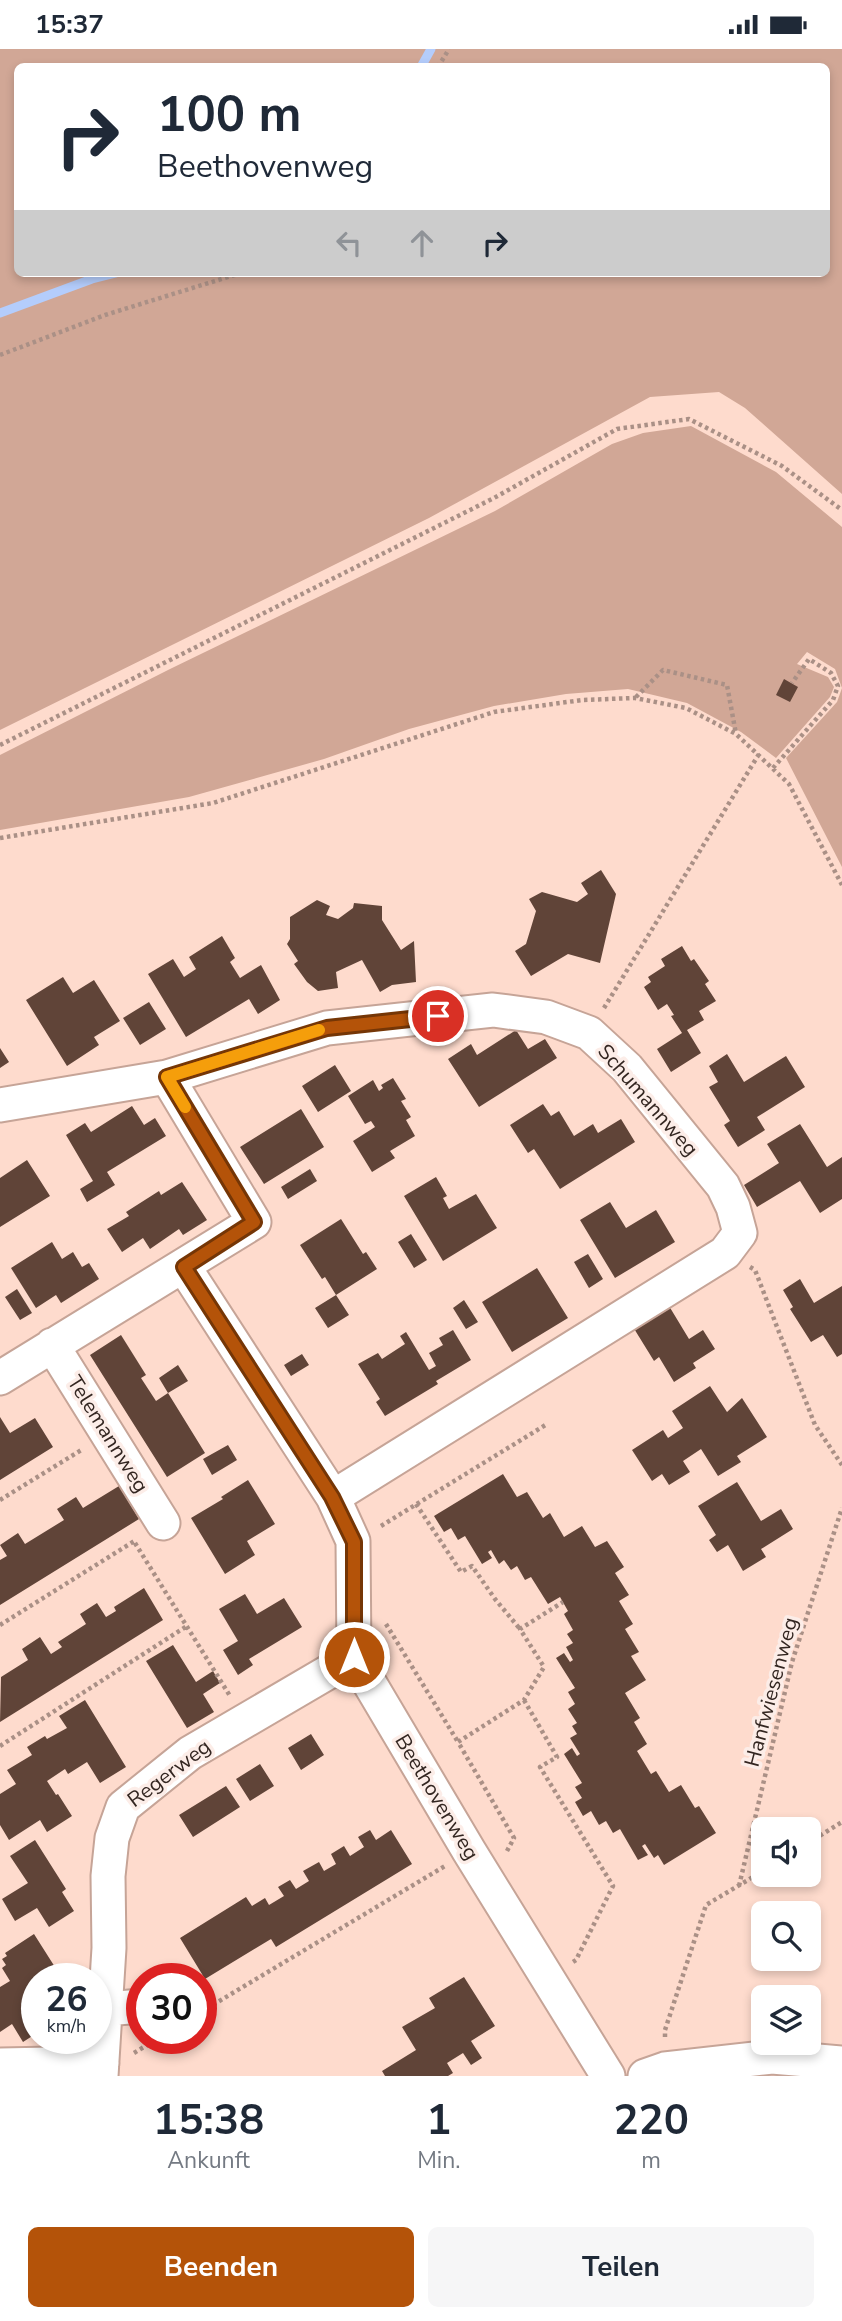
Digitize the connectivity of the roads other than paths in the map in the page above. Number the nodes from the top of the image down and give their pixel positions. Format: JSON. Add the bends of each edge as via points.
{"nodes":[{"id":1,"x":167,"y":1077,"type":"junction"},
{"id":2,"x":0,"y":1105,"type":"edge"},
{"id":3,"x":184,"y":1267,"type":"junction"},
{"id":4,"x":52,"y":1345,"type":"junction"},
{"id":5,"x":0,"y":1378,"type":"edge"},
{"id":6,"x":332,"y":1497,"type":"junction"},
{"id":7,"x":163,"y":1523,"type":"road end"},
{"id":8,"x":354,"y":1657,"type":"junction"},
{"id":9,"x":108,"y":1963,"type":"edge"},
{"id":10,"x":842,"y":2063,"type":"edge"},
{"id":11,"x":0,"y":2065,"type":"edge"},
{"id":12,"x":101,"y":2070,"type":"edge"},
{"id":13,"x":655,"y":2072,"type":"edge"},
{"id":14,"x":608,"y":2076,"type":"edge"}],
"edges":[{"from":1,"to":2,"type":"street","name":"Schumannweg"},
{"from":1,"to":3,"type":"street","via":[[254,1222]]},
{"from":1,"to":6,"type":"street","name":"Schumannweg","via":[[327,1028],[493,1010],[546,1017],[589,1033],[627,1069],[723,1186],[733,1207],[740,1234],[725,1253]]},
{"from":3,"to":4,"type":"street"},
{"from":3,"to":6,"type":"street"},
{"from":4,"to":5,"type":"street"},
{"from":4,"to":7,"type":"street","name":"Telemannweg"},
{"from":6,"to":8,"type":"street","via":[[354,1542]]},
{"from":8,"to":9,"type":"street","name":"Regerweg","via":[[190,1753],[123,1807],[109,1863]]},
{"from":8,"to":14,"type":"street","name":"Beethovenweg"},
{"from":10,"to":13,"type":"street","via":[[772,2057]]},
{"from":11,"to":12,"type":"street"}]}
